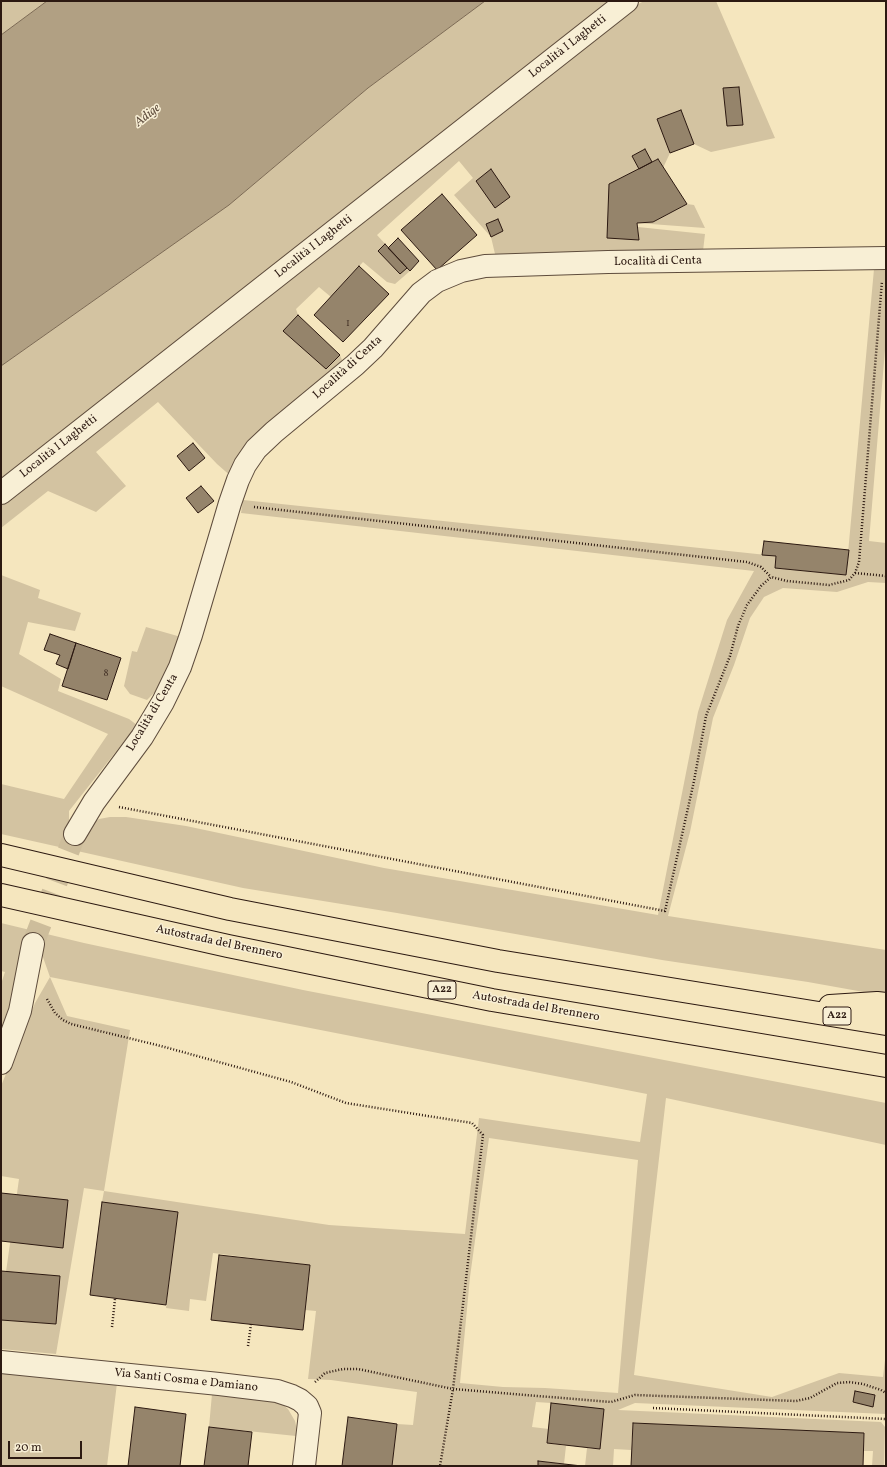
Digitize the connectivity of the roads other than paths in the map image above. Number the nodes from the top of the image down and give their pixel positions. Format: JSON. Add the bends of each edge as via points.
{"nodes":[{"id":1,"x":626,"y":1,"type":"edge"},
{"id":2,"x":885,"y":258,"type":"edge"},
{"id":3,"x":1,"y":493,"type":"edge"},
{"id":4,"x":75,"y":834,"type":"tunnel mouth"},
{"id":5,"x":1,"y":855,"type":"edge"},
{"id":6,"x":1,"y":895,"type":"edge"},
{"id":7,"x":34,"y":944,"type":"tunnel mouth"},
{"id":8,"x":886,"y":1004,"type":"edge"},
{"id":9,"x":789,"y":1008,"type":"junction"},
{"id":10,"x":886,"y":1024,"type":"edge"},
{"id":11,"x":1,"y":1063,"type":"edge"},
{"id":12,"x":886,"y":1066,"type":"edge"},
{"id":13,"x":1,"y":1362,"type":"edge"},
{"id":14,"x":304,"y":1466,"type":"edge"}],
"edges":[{"from":1,"to":3,"type":"street","name":"Località I Laghetti"},
{"from":2,"to":4,"type":"street","name":"Località di Centa","via":[[485,266],[449,276],[421,293],[356,365],[274,432],[256,449],[242,470],[180,667],[142,737],[94,802]]},
{"from":5,"to":9,"type":"highway","number":"A22","via":[[237,911],[498,960]]},
{"from":6,"to":12,"type":"highway","name":"Autostrada del Brennero","number":"A22","via":[[228,946],[492,1000]]},
{"from":7,"to":11,"type":"street","via":[[20,1011]]},
{"from":8,"to":9,"type":"highway"},
{"from":9,"to":10,"type":"highway","number":"A22"},
{"from":13,"to":14,"type":"street","name":"Via Santi Cosma e Damiano","via":[[219,1384],[277,1391],[292,1396],[307,1406],[310,1413]]}]}
